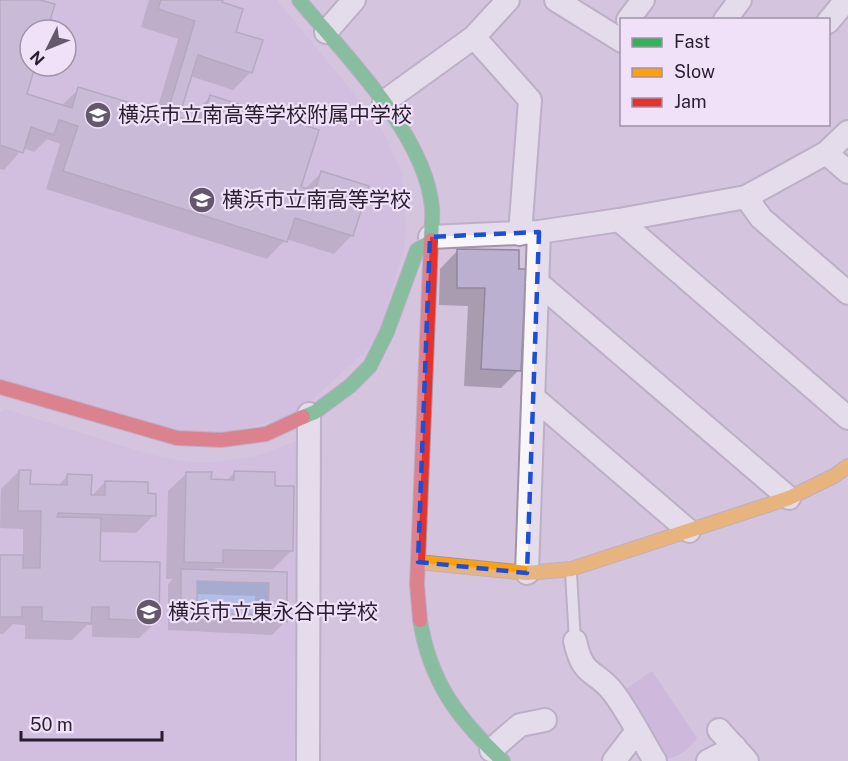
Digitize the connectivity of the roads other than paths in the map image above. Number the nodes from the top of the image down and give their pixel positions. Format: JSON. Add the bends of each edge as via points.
{"nodes":[{"id":1,"x":299,"y":0,"type":"edge"},
{"id":2,"x":354,"y":0,"type":"edge"},
{"id":3,"x":508,"y":0,"type":"edge"},
{"id":4,"x":556,"y":0,"type":"edge"},
{"id":5,"x":643,"y":0,"type":"edge"},
{"id":6,"x":740,"y":0,"type":"edge"},
{"id":7,"x":846,"y":0,"type":"edge"},
{"id":8,"x":630,"y":18,"type":"edge"},
{"id":9,"x":726,"y":18,"type":"edge"},
{"id":10,"x":830,"y":20,"type":"edge"},
{"id":11,"x":326,"y":32,"type":"junction"},
{"id":12,"x":619,"y":36,"type":"edge"},
{"id":13,"x":474,"y":37,"type":"junction"},
{"id":14,"x":384,"y":102,"type":"junction"},
{"id":15,"x":848,"y":132,"type":"edge"},
{"id":16,"x":826,"y":153,"type":"junction"},
{"id":17,"x":848,"y":172,"type":"edge"},
{"id":18,"x":746,"y":197,"type":"junction"},
{"id":19,"x":619,"y":220,"type":"junction"},
{"id":20,"x":530,"y":233,"type":"junction"},
{"id":21,"x":430,"y":239,"type":"junction"},
{"id":22,"x":537,"y":282,"type":"junction"},
{"id":23,"x":848,"y":293,"type":"edge"},
{"id":24,"x":0,"y":387,"type":"edge"},
{"id":25,"x":533,"y":397,"type":"junction"},
{"id":26,"x":309,"y":414,"type":"junction"},
{"id":27,"x":848,"y":418,"type":"edge"},
{"id":28,"x":848,"y":466,"type":"edge"},
{"id":29,"x":789,"y":498,"type":"junction"},
{"id":30,"x":689,"y":531,"type":"junction"},
{"id":31,"x":418,"y":562,"type":"junction"},
{"id":32,"x":571,"y":568,"type":"junction"},
{"id":33,"x":526,"y":573,"type":"junction"},
{"id":34,"x":575,"y":641,"type":"joint"},
{"id":35,"x":545,"y":720,"type":"dead end"},
{"id":36,"x":719,"y":730,"type":"dead end"},
{"id":37,"x":637,"y":731,"type":"junction"},
{"id":38,"x":741,"y":754,"type":"edge"},
{"id":39,"x":497,"y":755,"type":"edge"},
{"id":40,"x":308,"y":761,"type":"edge"},
{"id":41,"x":614,"y":761,"type":"edge"},
{"id":42,"x":655,"y":761,"type":"edge"},
{"id":43,"x":708,"y":761,"type":"edge"}],
"edges":[{"from":1,"to":11,"type":"street"},
{"from":2,"to":11,"type":"street"},
{"from":3,"to":13,"type":"street"},
{"from":4,"to":12,"type":"street"},
{"from":5,"to":8,"type":"street"},
{"from":6,"to":9,"type":"street"},
{"from":7,"to":10,"type":"street"},
{"from":11,"to":14,"type":"street"},
{"from":13,"to":14,"type":"street"},
{"from":13,"to":20,"type":"street","via":[[530,100]]},
{"from":14,"to":21,"type":"street","via":[[412,146],[427,182],[432,208]]},
{"from":15,"to":16,"type":"street"},
{"from":16,"to":17,"type":"street"},
{"from":16,"to":18,"type":"street"},
{"from":18,"to":19,"type":"street"},
{"from":18,"to":23,"type":"street","via":[[761,218]]},
{"from":19,"to":20,"type":"street"},
{"from":19,"to":27,"type":"street"},
{"from":20,"to":21,"type":"street"},
{"from":20,"to":22,"type":"street"},
{"from":21,"to":26,"type":"street","via":[[417,250],[370,366],[350,386]]},
{"from":21,"to":31,"type":"street"},
{"from":22,"to":25,"type":"street"},
{"from":22,"to":29,"type":"street"},
{"from":24,"to":26,"type":"street","via":[[177,438],[221,440],[266,434]]},
{"from":25,"to":30,"type":"street"},
{"from":25,"to":33,"type":"street"},
{"from":26,"to":40,"type":"street"},
{"from":28,"to":29,"type":"street"},
{"from":29,"to":30,"type":"street"},
{"from":30,"to":32,"type":"street"},
{"from":31,"to":33,"type":"street"},
{"from":31,"to":39,"type":"street","via":[[418,612],[430,666],[459,715]]},
{"from":32,"to":33,"type":"street"},
{"from":32,"to":34,"type":"lane"},
{"from":34,"to":37,"type":"street","via":[[585,669],[612,691]]},
{"from":35,"to":39,"type":"street","via":[[520,725]]},
{"from":36,"to":38,"type":"street"},
{"from":37,"to":41,"type":"street"},
{"from":37,"to":42,"type":"street"},
{"from":38,"to":43,"type":"street"}]}
